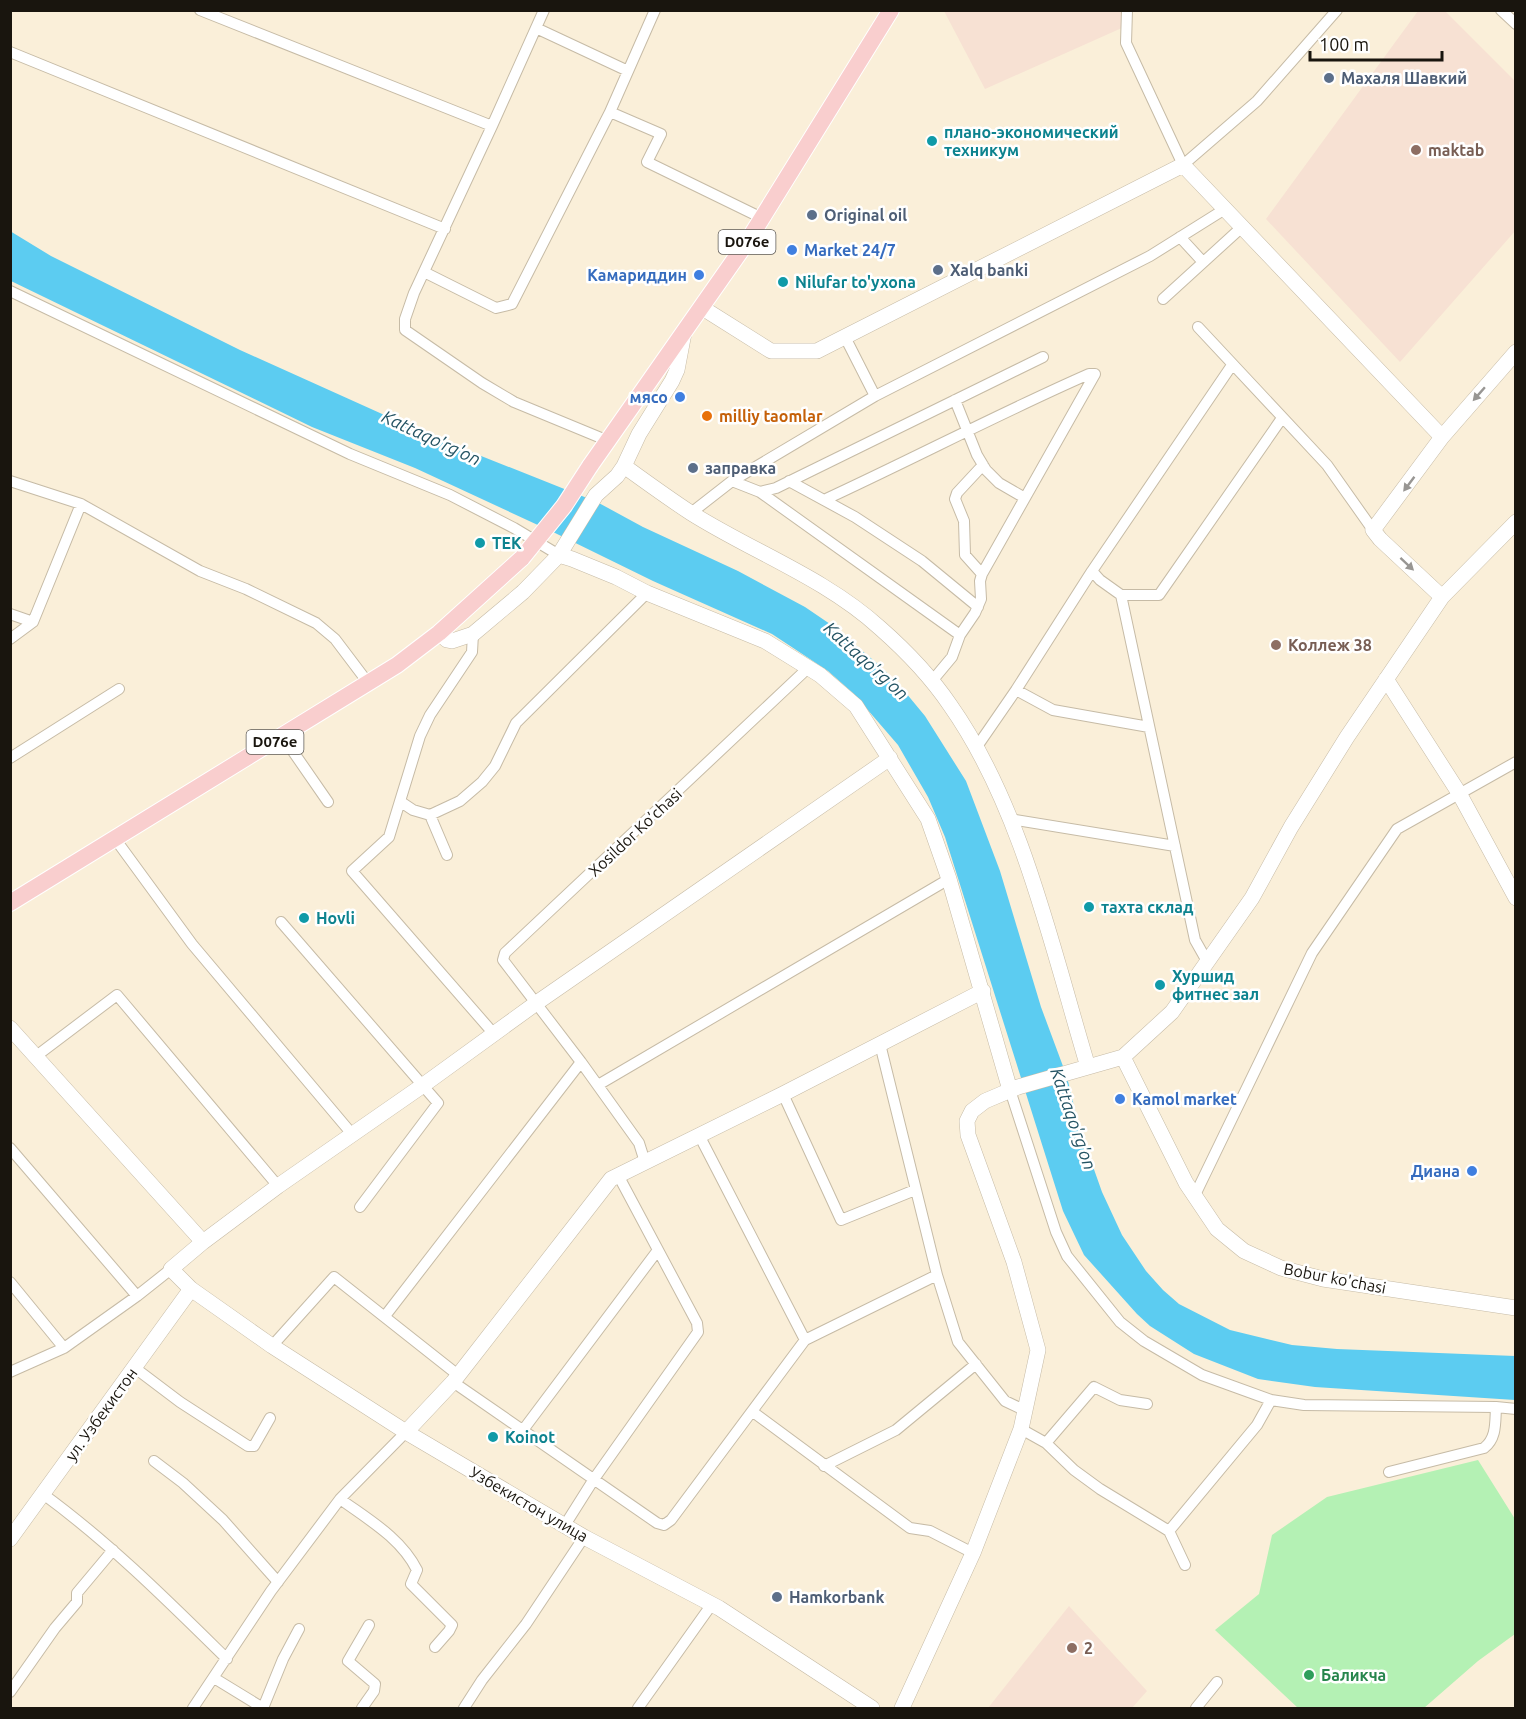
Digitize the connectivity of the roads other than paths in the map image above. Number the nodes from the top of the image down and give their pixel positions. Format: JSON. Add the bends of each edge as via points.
{"nodes":[{"id":1,"x":200,"y":10,"type":"edge"},
{"id":2,"x":544,"y":10,"type":"edge"},
{"id":3,"x":655,"y":10,"type":"edge"},
{"id":4,"x":891,"y":10,"type":"edge"},
{"id":5,"x":1127,"y":10,"type":"edge"},
{"id":6,"x":1337,"y":10,"type":"edge"},
{"id":7,"x":1501,"y":10,"type":"edge"},
{"id":8,"x":1515,"y":24,"type":"edge"},
{"id":9,"x":536,"y":28,"type":"junction"},
{"id":10,"x":10,"y":52,"type":"edge"},
{"id":11,"x":628,"y":70,"type":"junction"},
{"id":12,"x":610,"y":112,"type":"junction"},
{"id":13,"x":492,"y":126,"type":"junction"},
{"id":14,"x":1183,"y":165,"type":"junction"},
{"id":15,"x":1225,"y":209,"type":"junction"},
{"id":16,"x":762,"y":218,"type":"junction"},
{"id":17,"x":1242,"y":227,"type":"junction"},
{"id":18,"x":445,"y":229,"type":"junction"},
{"id":19,"x":1180,"y":237,"type":"junction"},
{"id":20,"x":1203,"y":262,"type":"junction"},
{"id":21,"x":424,"y":272,"type":"junction"},
{"id":22,"x":10,"y":291,"type":"edge"},
{"id":23,"x":1163,"y":299,"type":"dead end"},
{"id":24,"x":701,"y":307,"type":"junction"},
{"id":25,"x":1198,"y":327,"type":"dead end"},
{"id":26,"x":685,"y":328,"type":"junction"},
{"id":27,"x":845,"y":337,"type":"junction"},
{"id":28,"x":1515,"y":352,"type":"edge"},
{"id":29,"x":1043,"y":357,"type":"dead end"},
{"id":30,"x":1232,"y":365,"type":"junction"},
{"id":31,"x":875,"y":396,"type":"junction"},
{"id":32,"x":955,"y":400,"type":"junction"},
{"id":33,"x":1282,"y":418,"type":"junction"},
{"id":34,"x":968,"y":431,"type":"junction"},
{"id":35,"x":1443,"y":437,"type":"junction"},
{"id":36,"x":606,"y":440,"type":"junction"},
{"id":37,"x":983,"y":465,"type":"junction"},
{"id":38,"x":624,"y":466,"type":"junction"},
{"id":39,"x":10,"y":481,"type":"edge"},
{"id":40,"x":732,"y":481,"type":"junction"},
{"id":41,"x":789,"y":481,"type":"junction"},
{"id":42,"x":760,"y":492,"type":"junction"},
{"id":43,"x":1025,"y":498,"type":"junction"},
{"id":44,"x":825,"y":500,"type":"junction"},
{"id":45,"x":81,"y":504,"type":"junction"},
{"id":46,"x":691,"y":513,"type":"junction"},
{"id":47,"x":1515,"y":522,"type":"edge"},
{"id":48,"x":1373,"y":530,"type":"junction"},
{"id":49,"x":561,"y":551,"type":"junction"},
{"id":50,"x":1092,"y":571,"type":"junction"},
{"id":51,"x":982,"y":574,"type":"junction"},
{"id":52,"x":647,"y":593,"type":"junction"},
{"id":53,"x":1120,"y":595,"type":"junction"},
{"id":54,"x":1442,"y":597,"type":"junction"},
{"id":55,"x":978,"y":607,"type":"junction"},
{"id":56,"x":10,"y":614,"type":"edge"},
{"id":57,"x":33,"y":622,"type":"junction"},
{"id":58,"x":439,"y":633,"type":"junction"},
{"id":59,"x":473,"y":634,"type":"junction"},
{"id":60,"x":960,"y":634,"type":"junction"},
{"id":61,"x":10,"y":639,"type":"edge"},
{"id":62,"x":808,"y":668,"type":"junction"},
{"id":63,"x":1386,"y":679,"type":"junction"},
{"id":64,"x":932,"y":681,"type":"junction"},
{"id":65,"x":369,"y":684,"type":"junction"},
{"id":66,"x":119,"y":689,"type":"dead end"},
{"id":67,"x":1016,"y":690,"type":"junction"},
{"id":68,"x":1149,"y":727,"type":"junction"},
{"id":69,"x":283,"y":737,"type":"junction"},
{"id":70,"x":976,"y":748,"type":"junction"},
{"id":71,"x":10,"y":758,"type":"edge"},
{"id":72,"x":890,"y":758,"type":"junction"},
{"id":73,"x":1515,"y":762,"type":"edge"},
{"id":74,"x":1459,"y":793,"type":"junction"},
{"id":75,"x":328,"y":802,"type":"dead end"},
{"id":76,"x":400,"y":802,"type":"junction"},
{"id":77,"x":429,"y":815,"type":"junction"},
{"id":78,"x":1010,"y":819,"type":"junction"},
{"id":79,"x":116,"y":840,"type":"junction"},
{"id":80,"x":1175,"y":846,"type":"junction"},
{"id":81,"x":447,"y":855,"type":"dead end"},
{"id":82,"x":949,"y":879,"type":"junction"},
{"id":83,"x":1515,"y":898,"type":"edge"},
{"id":84,"x":10,"y":903,"type":"edge"},
{"id":85,"x":281,"y":922,"type":"dead end"},
{"id":86,"x":1208,"y":963,"type":"junction"},
{"id":87,"x":983,"y":991,"type":"junction"},
{"id":88,"x":535,"y":1004,"type":"junction"},
{"id":89,"x":10,"y":1028,"type":"edge"},
{"id":90,"x":494,"y":1034,"type":"junction"},
{"id":91,"x":880,"y":1044,"type":"junction"},
{"id":92,"x":36,"y":1057,"type":"junction"},
{"id":93,"x":1124,"y":1057,"type":"junction"},
{"id":94,"x":581,"y":1062,"type":"junction"},
{"id":95,"x":1081,"y":1069,"type":"junction"},
{"id":96,"x":598,"y":1085,"type":"junction"},
{"id":97,"x":422,"y":1086,"type":"junction"},
{"id":98,"x":1014,"y":1089,"type":"junction"},
{"id":99,"x":783,"y":1094,"type":"junction"},
{"id":100,"x":352,"y":1134,"type":"junction"},
{"id":101,"x":699,"y":1135,"type":"junction"},
{"id":102,"x":10,"y":1148,"type":"edge"},
{"id":103,"x":645,"y":1162,"type":"junction"},
{"id":104,"x":618,"y":1175,"type":"junction"},
{"id":105,"x":278,"y":1186,"type":"junction"},
{"id":106,"x":915,"y":1190,"type":"junction"},
{"id":107,"x":1195,"y":1196,"type":"junction"},
{"id":108,"x":360,"y":1207,"type":"dead end"},
{"id":109,"x":203,"y":1242,"type":"junction"},
{"id":110,"x":658,"y":1250,"type":"junction"},
{"id":111,"x":171,"y":1269,"type":"junction"},
{"id":112,"x":937,"y":1275,"type":"junction"},
{"id":113,"x":10,"y":1282,"type":"edge"},
{"id":114,"x":191,"y":1289,"type":"junction"},
{"id":115,"x":137,"y":1296,"type":"junction"},
{"id":116,"x":1515,"y":1308,"type":"edge"},
{"id":117,"x":385,"y":1316,"type":"junction"},
{"id":118,"x":805,"y":1340,"type":"junction"},
{"id":119,"x":272,"y":1346,"type":"junction"},
{"id":120,"x":64,"y":1348,"type":"junction"},
{"id":121,"x":976,"y":1364,"type":"junction"},
{"id":122,"x":13,"y":1367,"type":"edge"},
{"id":123,"x":135,"y":1368,"type":"junction"},
{"id":124,"x":456,"y":1379,"type":"junction"},
{"id":125,"x":1271,"y":1400,"type":"junction"},
{"id":126,"x":1146,"y":1404,"type":"dead end"},
{"id":127,"x":1496,"y":1407,"type":"junction"},
{"id":128,"x":1515,"y":1409,"type":"edge"},
{"id":129,"x":1024,"y":1410,"type":"junction"},
{"id":130,"x":753,"y":1412,"type":"junction"},
{"id":131,"x":270,"y":1418,"type":"dead end"},
{"id":132,"x":1021,"y":1429,"type":"junction"},
{"id":133,"x":523,"y":1430,"type":"junction"},
{"id":134,"x":406,"y":1432,"type":"junction"},
{"id":135,"x":1046,"y":1443,"type":"junction"},
{"id":136,"x":154,"y":1461,"type":"dead end"},
{"id":137,"x":824,"y":1466,"type":"junction"},
{"id":138,"x":1389,"y":1472,"type":"dead end"},
{"id":139,"x":594,"y":1479,"type":"junction"},
{"id":140,"x":43,"y":1494,"type":"junction"},
{"id":141,"x":340,"y":1499,"type":"junction"},
{"id":142,"x":565,"y":1525,"type":"junction"},
{"id":143,"x":1169,"y":1531,"type":"junction"},
{"id":144,"x":584,"y":1536,"type":"junction"},
{"id":145,"x":10,"y":1539,"type":"edge"},
{"id":146,"x":113,"y":1550,"type":"junction"},
{"id":147,"x":973,"y":1553,"type":"junction"},
{"id":148,"x":1185,"y":1566,"type":"dead end"},
{"id":149,"x":278,"y":1582,"type":"junction"},
{"id":150,"x":712,"y":1604,"type":"junction"},
{"id":151,"x":369,"y":1625,"type":"dead end"},
{"id":152,"x":299,"y":1629,"type":"dead end"},
{"id":153,"x":435,"y":1647,"type":"dead end"},
{"id":154,"x":227,"y":1659,"type":"junction"},
{"id":155,"x":214,"y":1678,"type":"junction"},
{"id":156,"x":1217,"y":1682,"type":"dead end"},
{"id":157,"x":10,"y":1692,"type":"edge"},
{"id":158,"x":193,"y":1708,"type":"edge"},
{"id":159,"x":263,"y":1708,"type":"edge"},
{"id":160,"x":362,"y":1708,"type":"edge"},
{"id":161,"x":464,"y":1708,"type":"edge"},
{"id":162,"x":638,"y":1708,"type":"edge"},
{"id":163,"x":870,"y":1708,"type":"edge"},
{"id":164,"x":902,"y":1708,"type":"edge"},
{"id":165,"x":1196,"y":1708,"type":"edge"}],
"edges":[{"from":1,"to":13,"type":"street"},
{"from":2,"to":9,"type":"street"},
{"from":3,"to":11,"type":"street"},
{"from":4,"to":16,"type":"main road","number":"D076e"},
{"from":5,"to":14,"type":"street","via":[[1126,43]]},
{"from":6,"to":14,"type":"street","via":[[1257,101]]},
{"from":7,"to":8,"type":"street"},
{"from":9,"to":11,"type":"street"},
{"from":9,"to":13,"type":"street"},
{"from":10,"to":18,"type":"street"},
{"from":11,"to":12,"type":"street"},
{"from":12,"to":16,"type":"street","via":[[661,134],[647,162]]},
{"from":12,"to":21,"type":"street","via":[[512,304],[496,308]]},
{"from":13,"to":18,"type":"street"},
{"from":14,"to":15,"type":"street"},
{"from":14,"to":27,"type":"street"},
{"from":15,"to":17,"type":"street"},
{"from":15,"to":19,"type":"street"},
{"from":16,"to":24,"type":"main road","number":"D076e"},
{"from":17,"to":20,"type":"street"},
{"from":17,"to":35,"type":"street"},
{"from":18,"to":21,"type":"street"},
{"from":19,"to":20,"type":"street"},
{"from":19,"to":31,"type":"street"},
{"from":20,"to":23,"type":"street"},
{"from":21,"to":36,"type":"street","via":[[405,319],[405,330],[514,402]]},
{"from":22,"to":49,"type":"street","via":[[350,454],[450,495]]},
{"from":24,"to":26,"type":"main road","number":"D076e"},
{"from":24,"to":27,"type":"street","via":[[771,351],[817,351]]},
{"from":25,"to":30,"type":"street"},
{"from":26,"to":36,"type":"main road","number":"D076e"},
{"from":26,"to":38,"type":"street","via":[[677,370]]},
{"from":27,"to":31,"type":"street"},
{"from":28,"to":35,"type":"street","one_way":true},
{"from":29,"to":32,"type":"street"},
{"from":30,"to":33,"type":"street"},
{"from":30,"to":50,"type":"street"},
{"from":31,"to":40,"type":"street"},
{"from":32,"to":34,"type":"street"},
{"from":32,"to":41,"type":"street"},
{"from":33,"to":48,"type":"street","via":[[1327,465]]},
{"from":33,"to":53,"type":"street","via":[[1159,594]]},
{"from":34,"to":37,"type":"street"},
{"from":34,"to":43,"type":"street","via":[[1036,397],[1095,374]]},
{"from":34,"to":44,"type":"street"},
{"from":35,"to":48,"type":"street","one_way":true},
{"from":36,"to":58,"type":"main road","number":"D076e","bridge":true,"via":[[564,506],[522,558]]},
{"from":37,"to":43,"type":"street","via":[[999,483]]},
{"from":37,"to":51,"type":"street","via":[[955,499],[964,521],[964,555]]},
{"from":38,"to":46,"type":"street"},
{"from":38,"to":49,"type":"street","via":[[596,495]]},
{"from":39,"to":45,"type":"street"},
{"from":40,"to":42,"type":"street"},
{"from":40,"to":46,"type":"street"},
{"from":41,"to":42,"type":"street"},
{"from":41,"to":44,"type":"street"},
{"from":42,"to":60,"type":"street"},
{"from":43,"to":51,"type":"street"},
{"from":44,"to":55,"type":"street","via":[[922,561]]},
{"from":45,"to":57,"type":"street"},
{"from":45,"to":65,"type":"street","via":[[200,571],[315,622],[335,639]]},
{"from":46,"to":64,"type":"street","via":[[833,592],[880,627]]},
{"from":47,"to":54,"type":"street"},
{"from":48,"to":54,"type":"street","one_way":true},
{"from":49,"to":52,"type":"street"},
{"from":49,"to":59,"type":"street","via":[[524,591]]},
{"from":50,"to":53,"type":"street"},
{"from":50,"to":67,"type":"street"},
{"from":51,"to":55,"type":"street"},
{"from":52,"to":62,"type":"street","via":[[765,641]]},
{"from":52,"to":77,"type":"street","via":[[516,723],[495,766],[482,782],[460,801]]},
{"from":53,"to":68,"type":"street"},
{"from":54,"to":63,"type":"street"},
{"from":55,"to":60,"type":"street"},
{"from":56,"to":57,"type":"street"},
{"from":57,"to":61,"type":"street"},
{"from":58,"to":59,"type":"street","via":[[452,641]]},
{"from":58,"to":65,"type":"main road","number":"D076e"},
{"from":59,"to":76,"type":"street","via":[[472,652],[420,736]]},
{"from":60,"to":64,"type":"street","via":[[952,657]]},
{"from":62,"to":72,"type":"street","via":[[856,706]]},
{"from":62,"to":88,"type":"street","name":"Xosildor Ko’chasi","via":[[505,953],[503,960]]},
{"from":63,"to":74,"type":"street"},
{"from":63,"to":86,"type":"street"},
{"from":64,"to":70,"type":"street"},
{"from":65,"to":69,"type":"main road","number":"D076e"},
{"from":66,"to":71,"type":"street"},
{"from":67,"to":68,"type":"street","via":[[1053,710]]},
{"from":67,"to":70,"type":"street"},
{"from":68,"to":80,"type":"street"},
{"from":69,"to":75,"type":"street"},
{"from":69,"to":79,"type":"main road","number":"D076e"},
{"from":70,"to":78,"type":"street"},
{"from":72,"to":82,"type":"street","via":[[928,819]]},
{"from":72,"to":88,"type":"street"},
{"from":73,"to":74,"type":"street"},
{"from":74,"to":83,"type":"street"},
{"from":74,"to":107,"type":"street","via":[[1397,829],[1312,953]]},
{"from":76,"to":77,"type":"street"},
{"from":76,"to":90,"type":"street","via":[[390,837],[352,871]]},
{"from":77,"to":81,"type":"street"},
{"from":78,"to":80,"type":"street"},
{"from":78,"to":95,"type":"street","via":[[1047,924]]},
{"from":79,"to":84,"type":"main road","number":"D076e"},
{"from":79,"to":100,"type":"street","via":[[192,944]]},
{"from":80,"to":86,"type":"street","via":[[1195,940]]},
{"from":82,"to":87,"type":"street"},
{"from":82,"to":96,"type":"street"},
{"from":85,"to":97,"type":"street"},
{"from":86,"to":93,"type":"street","via":[[1172,1012]]},
{"from":87,"to":91,"type":"street"},
{"from":87,"to":98,"type":"street"},
{"from":88,"to":90,"type":"street"},
{"from":88,"to":94,"type":"street"},
{"from":89,"to":92,"type":"street"},
{"from":90,"to":97,"type":"street"},
{"from":91,"to":99,"type":"street"},
{"from":91,"to":106,"type":"street"},
{"from":92,"to":105,"type":"street","via":[[117,995]]},
{"from":92,"to":109,"type":"street"},
{"from":93,"to":95,"type":"street"},
{"from":93,"to":107,"type":"street","name":"Bobur ko'chasi"},
{"from":94,"to":96,"type":"street"},
{"from":94,"to":117,"type":"street"},
{"from":95,"to":98,"type":"street"},
{"from":96,"to":103,"type":"street","via":[[639,1143]]},
{"from":97,"to":100,"type":"street"},
{"from":97,"to":108,"type":"street","via":[[438,1103]]},
{"from":98,"to":125,"type":"street","via":[[1056,1232],[1067,1256],[1120,1322],[1202,1375]]},
{"from":98,"to":129,"type":"street","via":[[985,1101],[972,1112],[968,1135],[1014,1262],[1038,1350]]},
{"from":99,"to":101,"type":"street"},
{"from":99,"to":106,"type":"street","via":[[841,1220]]},
{"from":100,"to":105,"type":"street"},
{"from":101,"to":103,"type":"street"},
{"from":101,"to":118,"type":"street"},
{"from":102,"to":115,"type":"street"},
{"from":103,"to":104,"type":"street"},
{"from":104,"to":110,"type":"street"},
{"from":104,"to":124,"type":"street"},
{"from":105,"to":109,"type":"street"},
{"from":106,"to":112,"type":"street"},
{"from":107,"to":116,"type":"street","name":"Bobur ko'chasi","via":[[1217,1229],[1244,1251],[1281,1268],[1323,1279]]},
{"from":109,"to":111,"type":"street"},
{"from":110,"to":133,"type":"street"},
{"from":110,"to":139,"type":"street","via":[[697,1323],[698,1332]]},
{"from":111,"to":114,"type":"street","name":"Узбекистон улица"},
{"from":111,"to":115,"type":"street"},
{"from":112,"to":118,"type":"street"},
{"from":112,"to":121,"type":"street","via":[[958,1342]]},
{"from":113,"to":120,"type":"street"},
{"from":114,"to":119,"type":"street","name":"Узбекистон улица"},
{"from":114,"to":123,"type":"street","name":"ул. Узбекистон"},
{"from":115,"to":120,"type":"street"},
{"from":117,"to":119,"type":"street","via":[[334,1277]]},
{"from":117,"to":124,"type":"street"},
{"from":118,"to":130,"type":"street"},
{"from":119,"to":134,"type":"street","name":"Узбекистон улица"},
{"from":120,"to":122,"type":"street"},
{"from":121,"to":129,"type":"street","via":[[1005,1401]]},
{"from":121,"to":137,"type":"street","via":[[896,1430]]},
{"from":123,"to":131,"type":"street","via":[[248,1446],[258,1442]]},
{"from":123,"to":140,"type":"street","name":"ул. Узбекистон"},
{"from":124,"to":133,"type":"street"},
{"from":124,"to":134,"type":"street"},
{"from":125,"to":127,"type":"street","via":[[1304,1405]]},
{"from":125,"to":143,"type":"street","via":[[1257,1425]]},
{"from":126,"to":135,"type":"street","via":[[1120,1400],[1095,1387]]},
{"from":127,"to":128,"type":"street"},
{"from":127,"to":138,"type":"street","via":[[1494,1435],[1484,1448]]},
{"from":129,"to":132,"type":"street"},
{"from":130,"to":137,"type":"street"},
{"from":130,"to":139,"type":"street","via":[[664,1524]]},
{"from":132,"to":135,"type":"street"},
{"from":132,"to":147,"type":"street"},
{"from":133,"to":139,"type":"street"},
{"from":134,"to":141,"type":"street"},
{"from":134,"to":142,"type":"street","name":"Узбекистон улица"},
{"from":135,"to":143,"type":"street","via":[[1100,1489]]},
{"from":136,"to":149,"type":"street","via":[[223,1520]]},
{"from":137,"to":147,"type":"street","via":[[910,1528],[930,1531]]},
{"from":139,"to":142,"type":"street"},
{"from":140,"to":145,"type":"street","name":"ул. Узбекистон"},
{"from":140,"to":146,"type":"street"},
{"from":141,"to":149,"type":"street"},
{"from":141,"to":153,"type":"street","via":[[410,1555],[417,1570],[411,1584],[452,1625]]},
{"from":142,"to":144,"type":"street","name":"Узбекистон улица"},
{"from":143,"to":148,"type":"street"},
{"from":144,"to":150,"type":"street","name":"Узбекистон улица"},
{"from":144,"to":161,"type":"street"},
{"from":146,"to":154,"type":"street"},
{"from":146,"to":157,"type":"street","via":[[77,1593],[77,1602]]},
{"from":147,"to":164,"type":"street"},
{"from":149,"to":154,"type":"street"},
{"from":150,"to":162,"type":"street"},
{"from":150,"to":163,"type":"street","name":"Узбекистон улица"},
{"from":151,"to":160,"type":"street","via":[[348,1660],[375,1684]]},
{"from":152,"to":159,"type":"street"},
{"from":154,"to":155,"type":"street"},
{"from":155,"to":158,"type":"street"},
{"from":155,"to":159,"type":"street"},
{"from":156,"to":165,"type":"street"}]}
